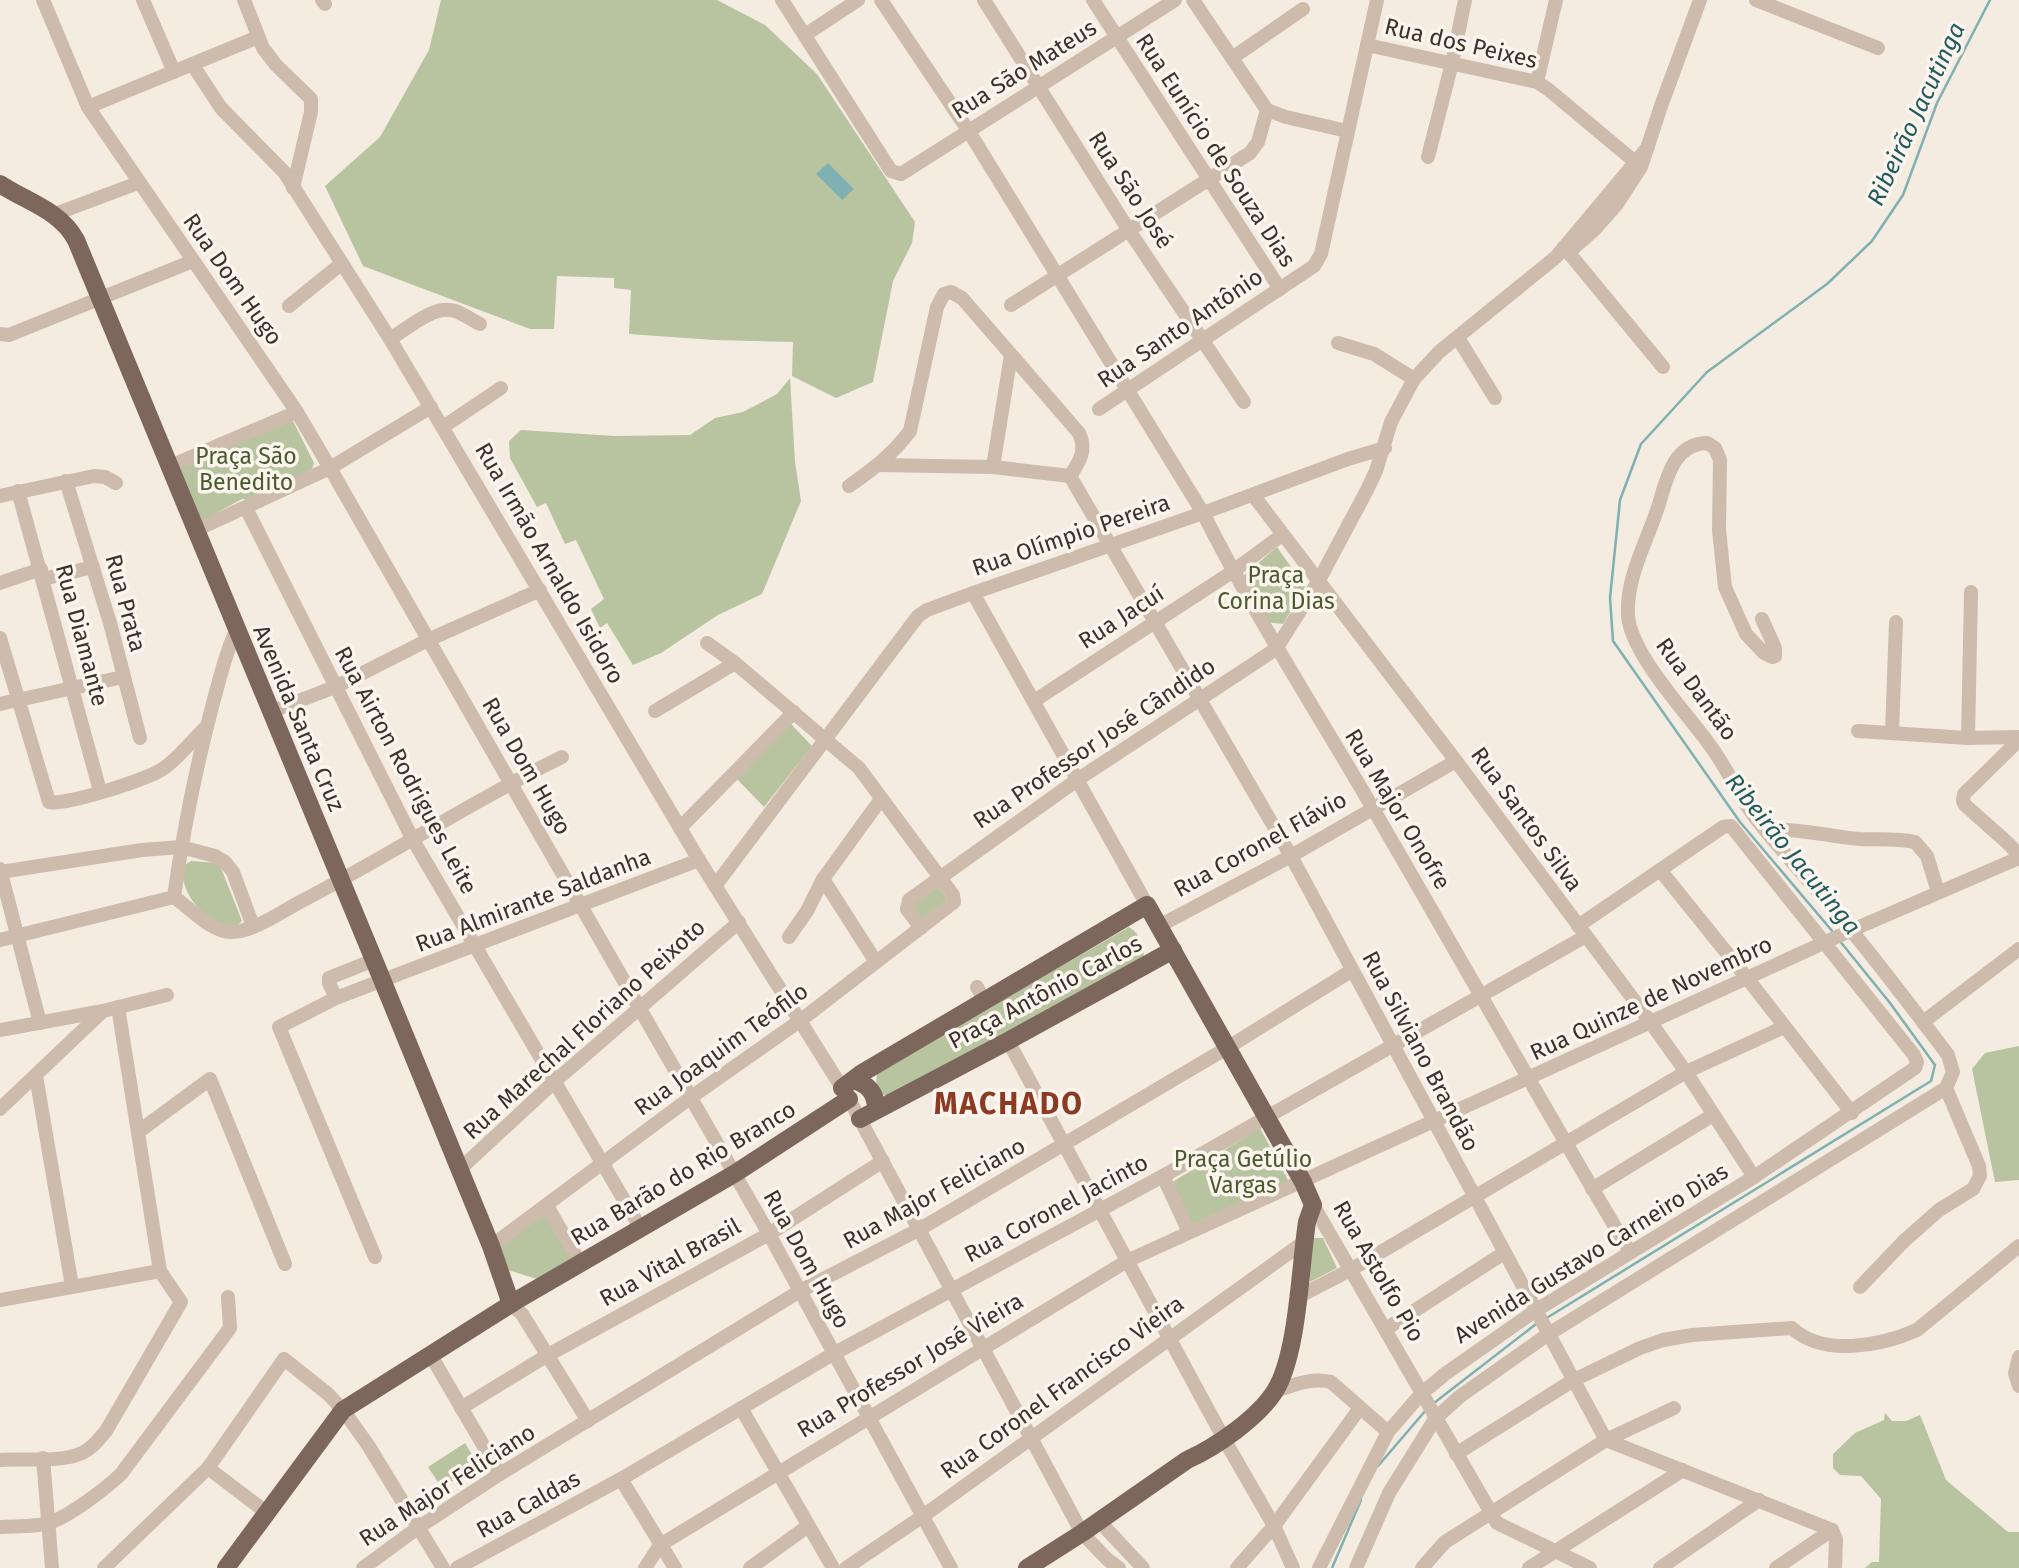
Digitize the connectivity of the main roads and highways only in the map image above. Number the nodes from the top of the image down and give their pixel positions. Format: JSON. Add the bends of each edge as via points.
{"nodes":[{"id":1,"x":0,"y":184,"type":"edge"},
{"id":2,"x":1173,"y":950,"type":"junction"},
{"id":3,"x":848,"y":1089,"type":"junction"},
{"id":4,"x":876,"y":1109,"type":"junction"},
{"id":5,"x":860,"y":1119,"type":"road end"},
{"id":6,"x":515,"y":1300,"type":"junction"},
{"id":7,"x":1047,"y":1563,"type":"edge"},
{"id":8,"x":226,"y":1568,"type":"edge"},
{"id":9,"x":1027,"y":1568,"type":"edge"}],
"edges":[{"from":1,"to":6,"type":"main road","name":"Avenida Santa Cruz","via":[[55,214],[73,233]]},
{"from":2,"to":3,"type":"main road","name":"Praça Antônio Carlos","via":[[1147,905],[980,993]]},
{"from":2,"to":4,"type":"main road","name":"Praça Antônio Carlos"},
{"from":2,"to":7,"type":"main road","name":"Rua Astolfo Pio","via":[[1313,1205],[1289,1349],[1275,1391],[1258,1411],[1202,1453],[1191,1468],[1152,1489]]},
{"from":3,"to":4,"type":"main road","via":[[863,1083],[872,1090]]},
{"from":3,"to":6,"type":"main road","name":"Rua Barão do Rio Branco","via":[[734,1174]]},
{"from":4,"to":5,"type":"main road","name":"Praça Antônio Carlos"},
{"from":6,"to":8,"type":"main road","via":[[343,1410]]},
{"from":7,"to":9,"type":"main road"}]}
